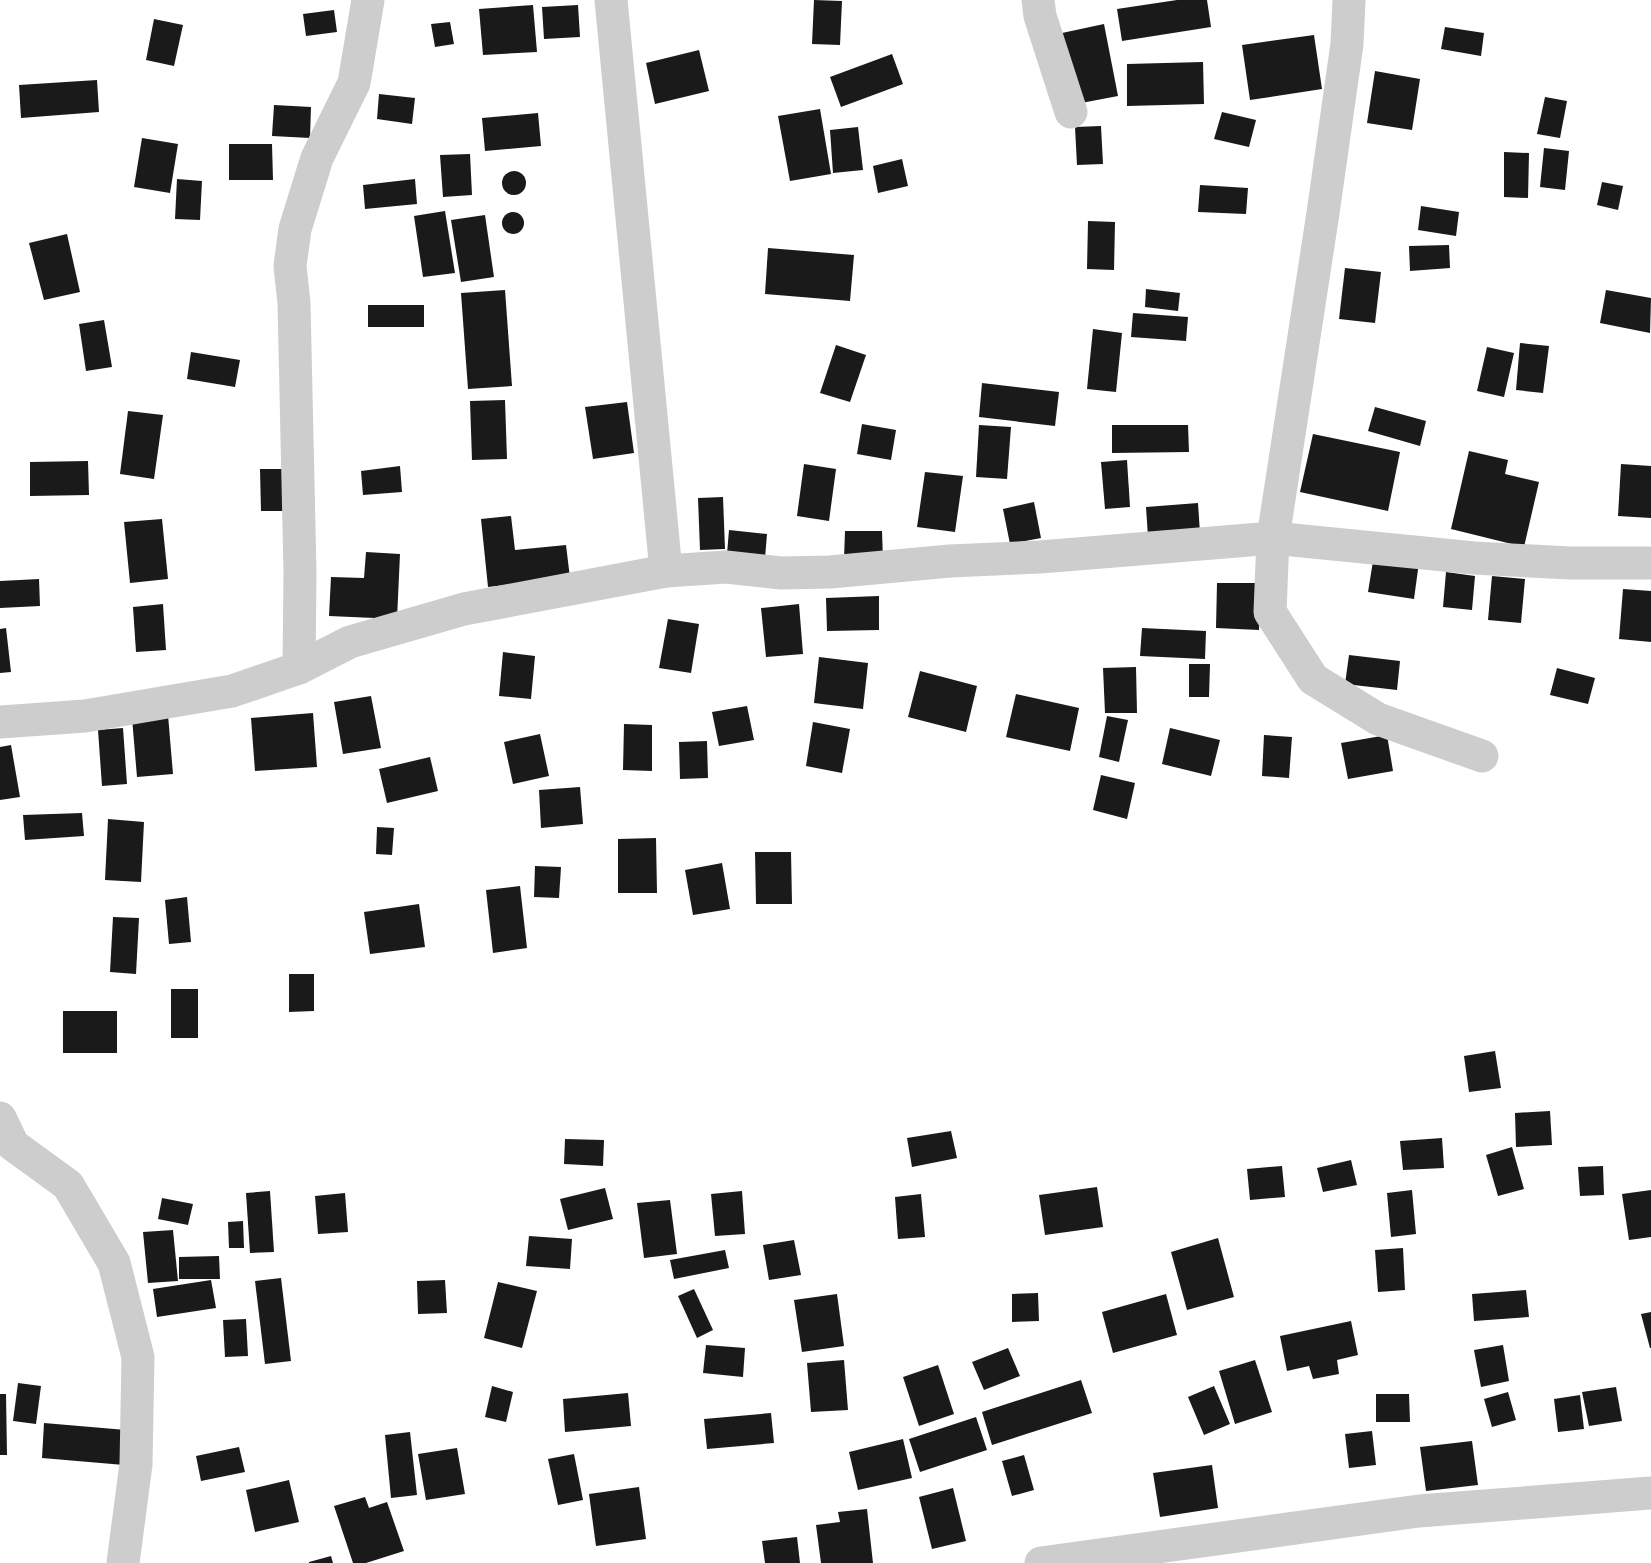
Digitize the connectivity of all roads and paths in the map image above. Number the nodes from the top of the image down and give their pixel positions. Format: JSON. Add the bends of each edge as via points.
{"nodes":[{"id":1,"x":368,"y":0,"type":"edge"},
{"id":2,"x":611,"y":0,"type":"edge"},
{"id":3,"x":1038,"y":0,"type":"edge"},
{"id":4,"x":1349,"y":0,"type":"edge"},
{"id":5,"x":1071,"y":112,"type":"dead end"},
{"id":6,"x":1273,"y":538,"type":"junction"},
{"id":7,"x":1651,"y":563,"type":"edge"},
{"id":8,"x":666,"y":571,"type":"junction"},
{"id":9,"x":299,"y":668,"type":"junction"},
{"id":10,"x":0,"y":722,"type":"edge"},
{"id":11,"x":1482,"y":756,"type":"dead end"},
{"id":12,"x":0,"y":1118,"type":"edge"},
{"id":13,"x":1651,"y":1493,"type":"edge"},
{"id":14,"x":123,"y":1563,"type":"edge"},
{"id":15,"x":1041,"y":1563,"type":"edge"}],
"edges":[{"from":1,"to":9,"type":"street","via":[[354,82],[317,158],[295,229],[290,266],[295,326]]},
{"from":2,"to":8,"type":"street"},
{"from":3,"to":5,"type":"street"},
{"from":4,"to":6,"type":"street","via":[[1347,44]]},
{"from":6,"to":7,"type":"street","via":[[1474,558]]},
{"from":6,"to":8,"type":"street","via":[[830,572],[781,573],[726,567]]},
{"from":6,"to":11,"type":"street","via":[[1270,612],[1312,679],[1378,719]]},
{"from":8,"to":9,"type":"street","via":[[464,609],[350,642]]},
{"from":9,"to":10,"type":"street","via":[[232,691],[85,716]]},
{"from":12,"to":14,"type":"street","via":[[13,1145],[68,1185],[114,1263],[138,1357],[136,1464]]},
{"from":13,"to":15,"type":"street","via":[[1419,1511]]}]}
